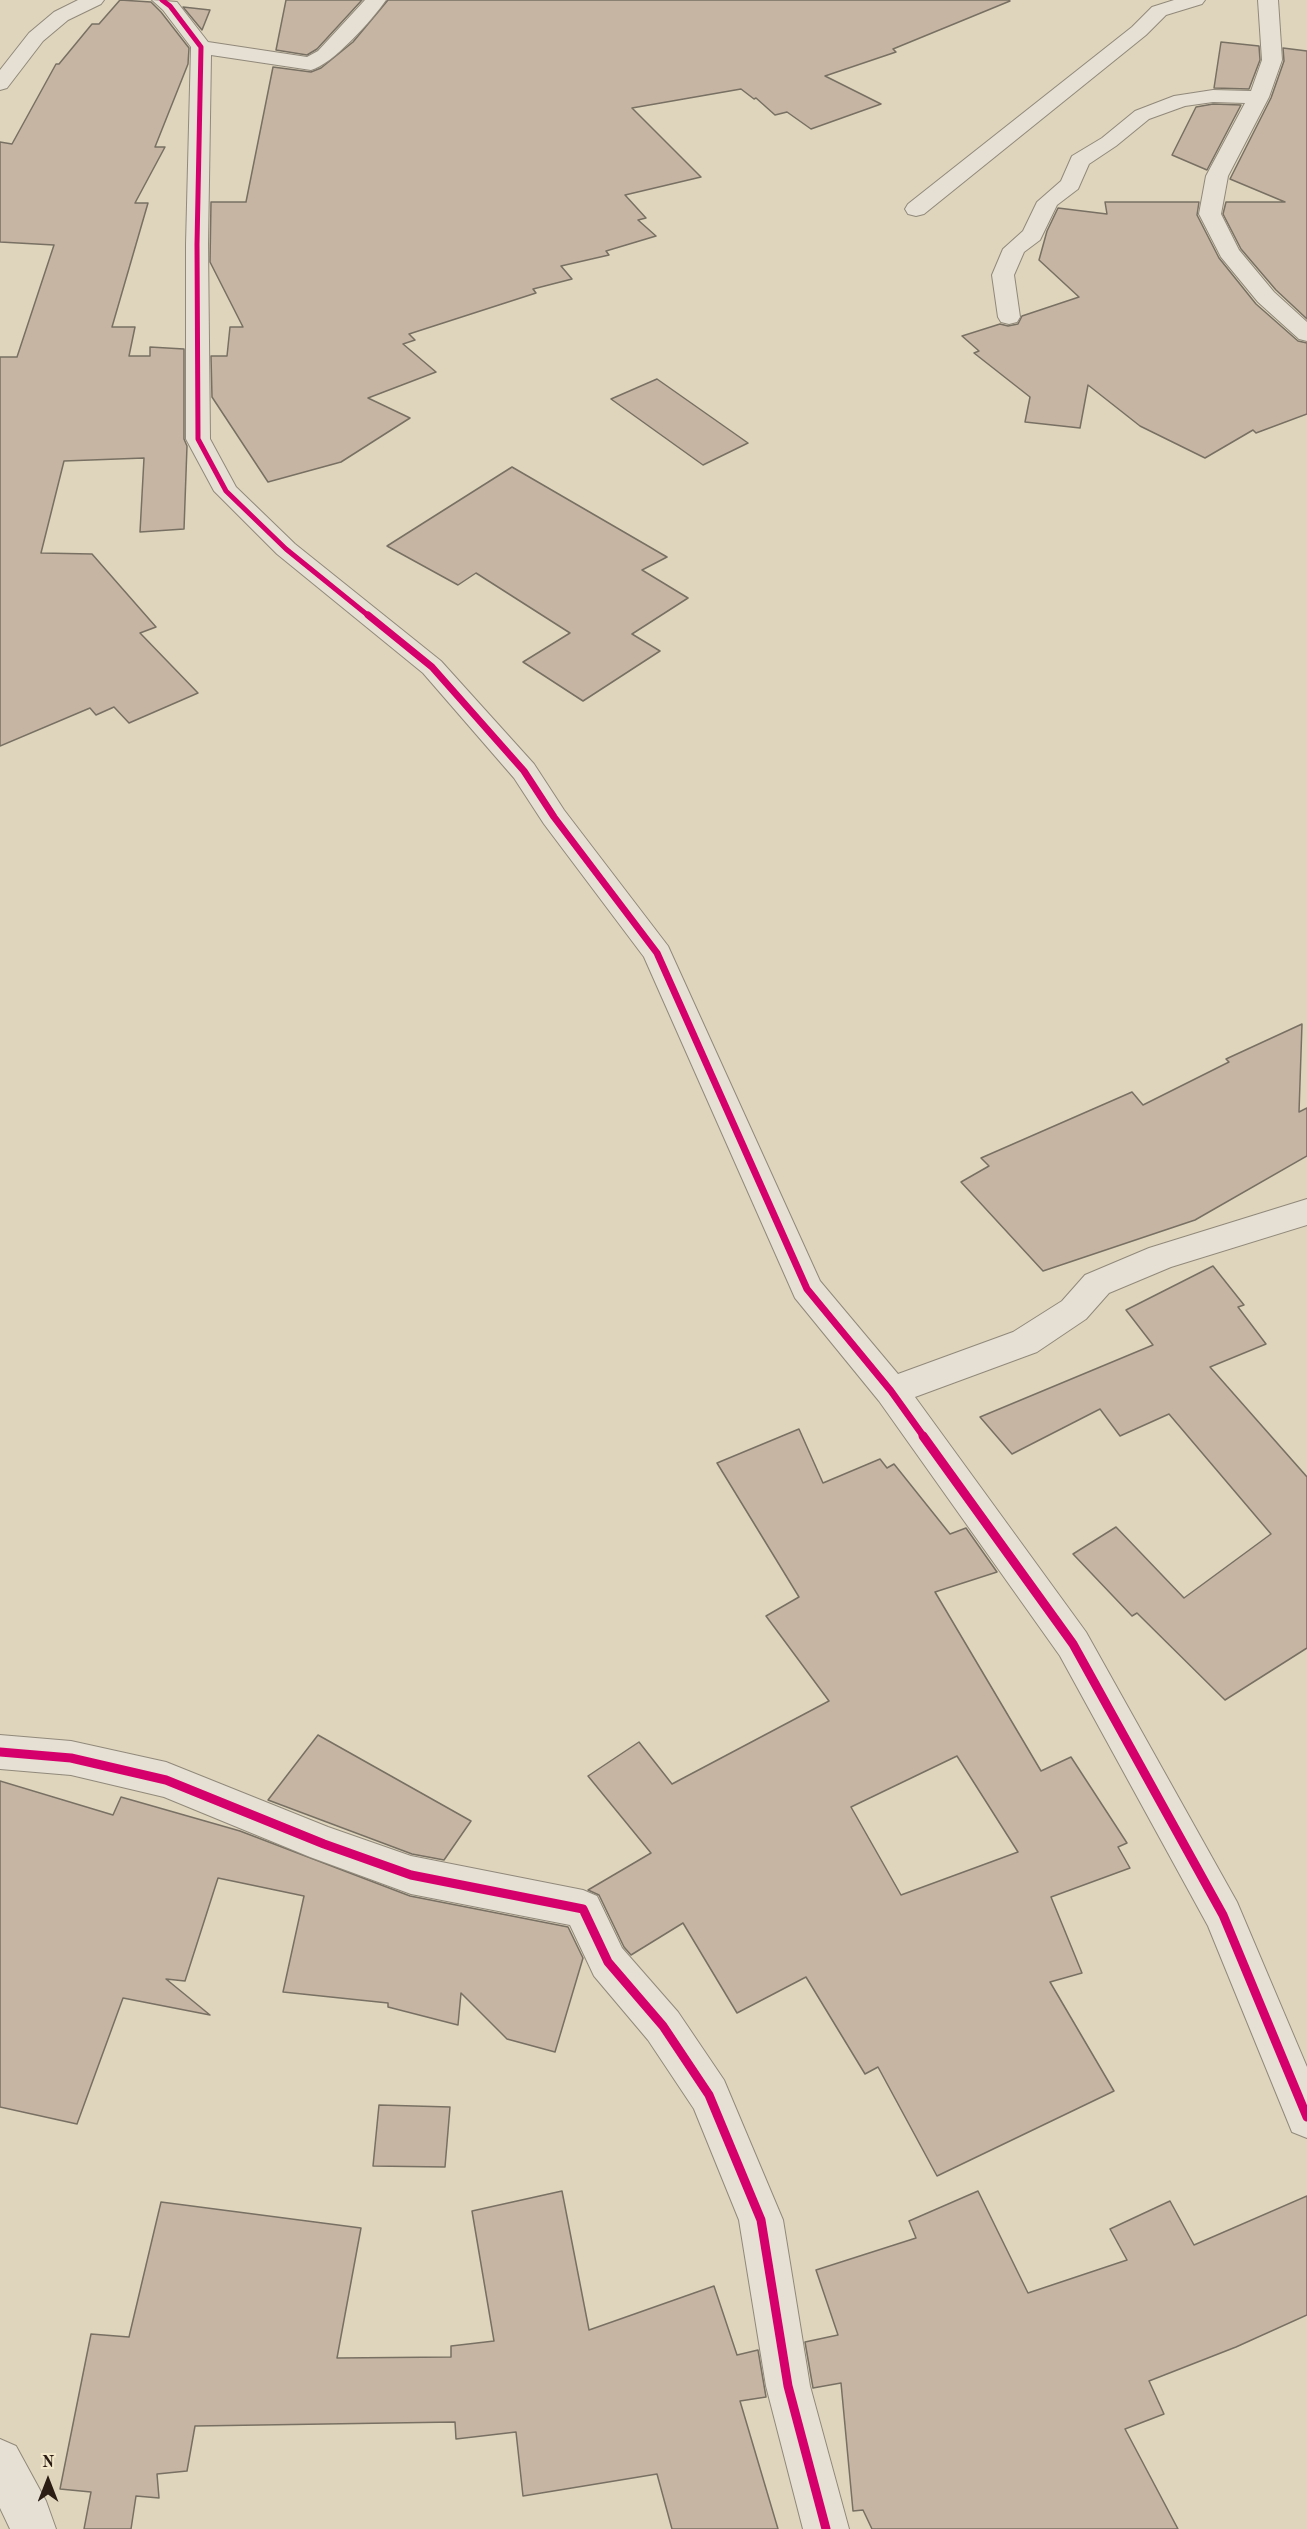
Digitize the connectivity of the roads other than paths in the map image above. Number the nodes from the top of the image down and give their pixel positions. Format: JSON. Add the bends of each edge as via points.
{"nodes":[{"id":1,"x":94,"y":0,"type":"edge"},
{"id":2,"x":162,"y":0,"type":"edge"},
{"id":3,"x":376,"y":0,"type":"edge"},
{"id":4,"x":1195,"y":0,"type":"edge"},
{"id":5,"x":1268,"y":0,"type":"edge"},
{"id":6,"x":201,"y":47,"type":"junction"},
{"id":7,"x":0,"y":84,"type":"edge"},
{"id":8,"x":1259,"y":97,"type":"junction"},
{"id":9,"x":916,"y":209,"type":"dead end"},
{"id":10,"x":1010,"y":316,"type":"dead end"},
{"id":11,"x":1307,"y":334,"type":"edge"},
{"id":12,"x":1307,"y":1212,"type":"edge"},
{"id":13,"x":891,"y":1391,"type":"junction"},
{"id":14,"x":0,"y":1752,"type":"edge"},
{"id":15,"x":1307,"y":2117,"type":"edge"},
{"id":16,"x":0,"y":2462,"type":"edge"},
{"id":17,"x":33,"y":2529,"type":"edge"},
{"id":18,"x":826,"y":2529,"type":"edge"}],
"edges":[{"from":1,"to":7,"type":"street","via":[[61,16],[36,37]]},
{"from":2,"to":6,"type":"street"},
{"from":3,"to":6,"type":"street","via":[[311,64]]},
{"from":4,"to":9,"type":"street","via":[[1159,11]]},
{"from":5,"to":8,"type":"street","via":[[1272,60]]},
{"from":6,"to":13,"type":"street","via":[[198,440],[226,491],[286,549],[432,667],[524,771],[554,817],[631,916],[657,953],[807,1289]]},
{"from":8,"to":10,"type":"street","via":[[1181,100],[1142,115],[1080,161],[1070,184],[1048,202],[1032,235],[1014,249],[1003,275]]},
{"from":8,"to":11,"type":"street","via":[[1217,176],[1210,214],[1229,252],[1266,297]]},
{"from":12,"to":13,"type":"street","via":[[1161,1257],[1098,1284],[1074,1310],[1025,1342]]},
{"from":13,"to":15,"type":"street","via":[[1073,1644],[1223,1915]]},
{"from":14,"to":18,"type":"street","via":[[71,1758],[166,1780],[411,1875],[583,1909],[608,1962],[663,2026],[709,2095],[761,2220],[788,2386]]},
{"from":16,"to":17,"type":"street"}]}
